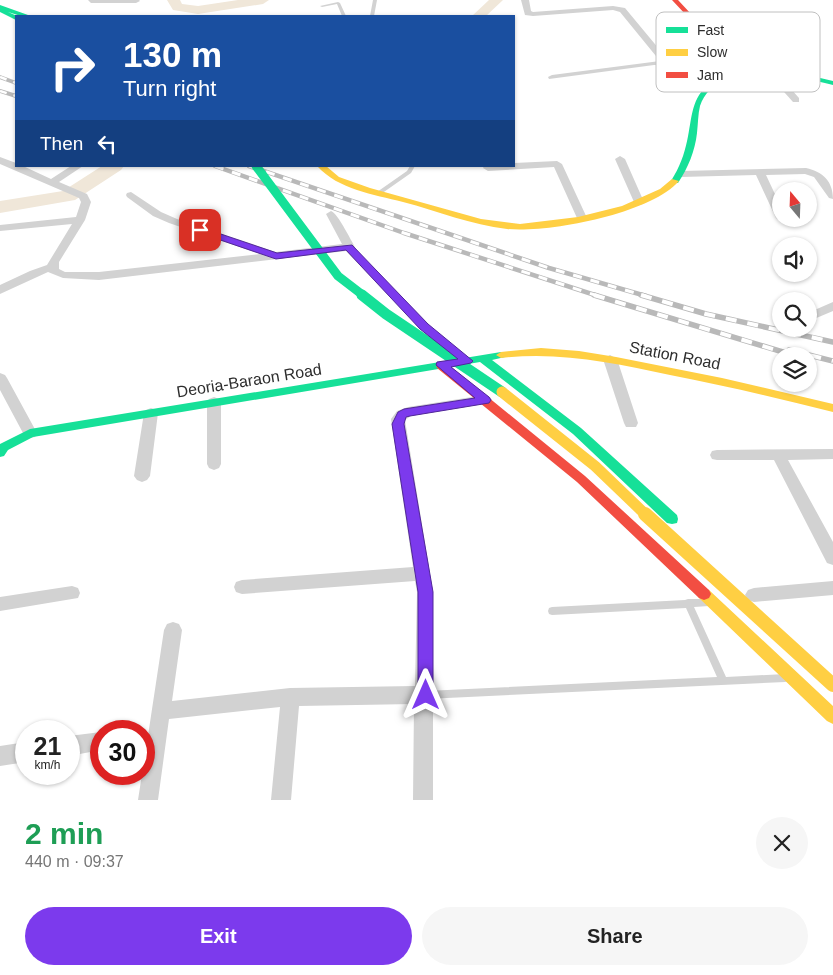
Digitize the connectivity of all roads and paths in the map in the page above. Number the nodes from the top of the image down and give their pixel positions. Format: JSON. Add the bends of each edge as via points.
{"nodes":[{"id":1,"x":375,"y":0,"type":"edge"},
{"id":2,"x":525,"y":0,"type":"edge"},
{"id":3,"x":675,"y":0,"type":"edge"},
{"id":4,"x":136,"y":1,"type":"edge"},
{"id":5,"x":91,"y":3,"type":"edge"},
{"id":6,"x":322,"y":6,"type":"dead end"},
{"id":7,"x":0,"y":9,"type":"edge"},
{"id":8,"x":686,"y":12,"type":"edge"},
{"id":9,"x":22,"y":15,"type":"edge"},
{"id":10,"x":344,"y":15,"type":"edge"},
{"id":11,"x":372,"y":15,"type":"edge"},
{"id":12,"x":15,"y":17,"type":"edge"},
{"id":13,"x":656,"y":51,"type":"edge"},
{"id":14,"x":656,"y":63,"type":"edge"},
{"id":15,"x":552,"y":77,"type":"dead end"},
{"id":16,"x":820,"y":80,"type":"edge"},
{"id":17,"x":833,"y":83,"type":"edge"},
{"id":18,"x":705,"y":92,"type":"edge"},
{"id":19,"x":789,"y":92,"type":"edge"},
{"id":20,"x":796,"y":100,"type":"dead end"},
{"id":21,"x":620,"y":159,"type":"dead end"},
{"id":22,"x":0,"y":160,"type":"edge"},
{"id":23,"x":515,"y":166,"type":"edge"},
{"id":24,"x":15,"y":167,"type":"edge"},
{"id":25,"x":15,"y":167,"type":"edge"},
{"id":26,"x":77,"y":167,"type":"edge"},
{"id":27,"x":257,"y":167,"type":"edge"},
{"id":28,"x":322,"y":167,"type":"edge"},
{"id":29,"x":412,"y":167,"type":"edge"},
{"id":30,"x":500,"y":167,"type":"edge"},
{"id":31,"x":488,"y":168,"type":"dead end"},
{"id":32,"x":760,"y":172,"type":"junction"},
{"id":33,"x":681,"y":174,"type":"junction"},
{"id":34,"x":833,"y":176,"type":"edge"},
{"id":35,"x":820,"y":177,"type":"junction"},
{"id":36,"x":53,"y":184,"type":"junction"},
{"id":37,"x":379,"y":193,"type":"junction"},
{"id":38,"x":131,"y":195,"type":"dead end"},
{"id":39,"x":833,"y":196,"type":"edge"},
{"id":40,"x":772,"y":198,"type":"edge"},
{"id":41,"x":639,"y":202,"type":"junction"},
{"id":42,"x":331,"y":214,"type":"dead end"},
{"id":43,"x":582,"y":218,"type":"junction"},
{"id":44,"x":80,"y":220,"type":"junction"},
{"id":45,"x":0,"y":228,"type":"edge"},
{"id":46,"x":348,"y":247,"type":"junction"},
{"id":47,"x":276,"y":256,"type":"junction"},
{"id":48,"x":52,"y":267,"type":"junction"},
{"id":49,"x":0,"y":290,"type":"edge"},
{"id":50,"x":833,"y":306,"type":"edge"},
{"id":51,"x":817,"y":314,"type":"edge"},
{"id":52,"x":508,"y":354,"type":"joint"},
{"id":53,"x":482,"y":358,"type":"junction"},
{"id":54,"x":610,"y":359,"type":"junction"},
{"id":55,"x":468,"y":361,"type":"junction"},
{"id":56,"x":441,"y":365,"type":"junction"},
{"id":57,"x":0,"y":378,"type":"edge"},
{"id":58,"x":485,"y":400,"type":"junction"},
{"id":59,"x":214,"y":402,"type":"junction"},
{"id":60,"x":833,"y":408,"type":"edge"},
{"id":61,"x":150,"y":413,"type":"junction"},
{"id":62,"x":631,"y":423,"type":"dead end"},
{"id":63,"x":30,"y":433,"type":"junction"},
{"id":64,"x":1,"y":449,"type":"edge"},
{"id":65,"x":778,"y":454,"type":"junction"},
{"id":66,"x":833,"y":454,"type":"edge"},
{"id":67,"x":717,"y":455,"type":"dead end"},
{"id":68,"x":214,"y":464,"type":"dead end"},
{"id":69,"x":142,"y":476,"type":"dead end"},
{"id":70,"x":679,"y":526,"type":"dead end"},
{"id":71,"x":833,"y":558,"type":"edge"},
{"id":72,"x":423,"y":573,"type":"junction"},
{"id":73,"x":242,"y":588,"type":"dead end"},
{"id":74,"x":833,"y":588,"type":"edge"},
{"id":75,"x":751,"y":592,"type":"joint"},
{"id":76,"x":72,"y":593,"type":"dead end"},
{"id":77,"x":712,"y":602,"type":"junction"},
{"id":78,"x":688,"y":603,"type":"junction"},
{"id":79,"x":0,"y":604,"type":"edge"},
{"id":80,"x":768,"y":608,"type":"dead end"},
{"id":81,"x":552,"y":611,"type":"dead end"},
{"id":82,"x":174,"y":630,"type":"dead end"},
{"id":83,"x":792,"y":678,"type":"junction"},
{"id":84,"x":723,"y":681,"type":"junction"},
{"id":85,"x":833,"y":685,"type":"edge"},
{"id":86,"x":426,"y":695,"type":"junction"},
{"id":87,"x":290,"y":697,"type":"junction"},
{"id":88,"x":161,"y":711,"type":"junction"},
{"id":89,"x":833,"y":716,"type":"edge"},
{"id":90,"x":155,"y":725,"type":"edge"},
{"id":91,"x":15,"y":754,"type":"edge"},
{"id":92,"x":0,"y":756,"type":"edge"},
{"id":93,"x":149,"y":785,"type":"edge"},
{"id":94,"x":148,"y":800,"type":"edge"},
{"id":95,"x":281,"y":800,"type":"edge"},
{"id":96,"x":424,"y":800,"type":"edge"}],
"edges":[{"from":1,"to":11,"type":"lane"},
{"from":2,"to":13,"type":"street","via":[[528,12],[533,14],[622,10]]},
{"from":3,"to":8,"type":"main road"},
{"from":4,"to":5,"type":"street"},
{"from":6,"to":10,"type":"lane","via":[[338,4]]},
{"from":7,"to":9,"type":"main road"},
{"from":7,"to":12,"type":"main road"},
{"from":14,"to":15,"type":"street"},
{"from":16,"to":17,"type":"main road"},
{"from":18,"to":33,"type":"main road","via":[[701,96]]},
{"from":19,"to":20,"type":"street"},
{"from":21,"to":41,"type":"street"},
{"from":22,"to":24,"type":"street"},
{"from":23,"to":43,"type":"street","via":[[557,164]]},
{"from":25,"to":36,"type":"street"},
{"from":26,"to":36,"type":"street"},
{"from":27,"to":85,"type":"main road","bridge":true,"via":[[338,276],[386,314],[506,395],[595,466]]},
{"from":28,"to":37,"type":"main road","via":[[338,180]]},
{"from":29,"to":37,"type":"lane"},
{"from":30,"to":31,"type":"street"},
{"from":32,"to":33,"type":"street"},
{"from":32,"to":35,"type":"street","via":[[806,171]]},
{"from":32,"to":40,"type":"street"},
{"from":33,"to":41,"type":"main road","via":[[663,192]]},
{"from":34,"to":35,"type":"street"},
{"from":35,"to":39,"type":"street"},
{"from":36,"to":44,"type":"street","via":[[83,196],[86,202]]},
{"from":37,"to":43,"type":"main road","via":[[506,226],[523,227]]},
{"from":38,"to":47,"type":"street","via":[[173,221]]},
{"from":41,"to":43,"type":"main road"},
{"from":42,"to":46,"type":"street"},
{"from":44,"to":45,"type":"street"},
{"from":44,"to":48,"type":"street"},
{"from":46,"to":47,"type":"street"},
{"from":46,"to":55,"type":"street","via":[[424,326]]},
{"from":47,"to":48,"type":"street","via":[[99,276],[63,275]]},
{"from":48,"to":49,"type":"street"},
{"from":50,"to":51,"type":"street"},
{"from":52,"to":53,"type":"main road","name":"Deoria-Baraon Road"},
{"from":52,"to":54,"type":"main road","name":"Station Road","via":[[559,351]]},
{"from":53,"to":55,"type":"main road","name":"Deoria-Baraon Road"},
{"from":53,"to":70,"type":"main road","via":[[577,431]]},
{"from":54,"to":60,"type":"main road","name":"Station Road","via":[[748,386]]},
{"from":54,"to":62,"type":"street"},
{"from":55,"to":56,"type":"main road","name":"Deoria-Baraon Road"},
{"from":56,"to":58,"type":"main road"},
{"from":56,"to":59,"type":"main road","name":"Deoria-Baraon Road"},
{"from":57,"to":63,"type":"street"},
{"from":58,"to":72,"type":"street","via":[[408,412],[398,419]]},
{"from":58,"to":77,"type":"main road","via":[[581,479]]},
{"from":59,"to":61,"type":"main road","name":"Deoria-Baraon Road"},
{"from":59,"to":68,"type":"street"},
{"from":61,"to":63,"type":"main road","name":"Deoria-Baraon Road"},
{"from":61,"to":69,"type":"street"},
{"from":63,"to":64,"type":"main road","name":"Deoria-Baraon Road"},
{"from":65,"to":66,"type":"street"},
{"from":65,"to":67,"type":"street"},
{"from":65,"to":71,"type":"street"},
{"from":72,"to":73,"type":"street"},
{"from":72,"to":86,"type":"street","via":[[426,592]]},
{"from":74,"to":75,"type":"street"},
{"from":75,"to":80,"type":"main road"},
{"from":76,"to":79,"type":"street"},
{"from":77,"to":78,"type":"lane"},
{"from":77,"to":83,"type":"main road"},
{"from":78,"to":81,"type":"lane"},
{"from":78,"to":84,"type":"lane"},
{"from":82,"to":88,"type":"street"},
{"from":83,"to":84,"type":"lane"},
{"from":83,"to":89,"type":"main road"},
{"from":84,"to":86,"type":"lane"},
{"from":86,"to":87,"type":"street"},
{"from":86,"to":96,"type":"street"},
{"from":87,"to":88,"type":"street"},
{"from":87,"to":95,"type":"street"},
{"from":88,"to":90,"type":"street"},
{"from":91,"to":92,"type":"street"},
{"from":93,"to":94,"type":"street"}]}
